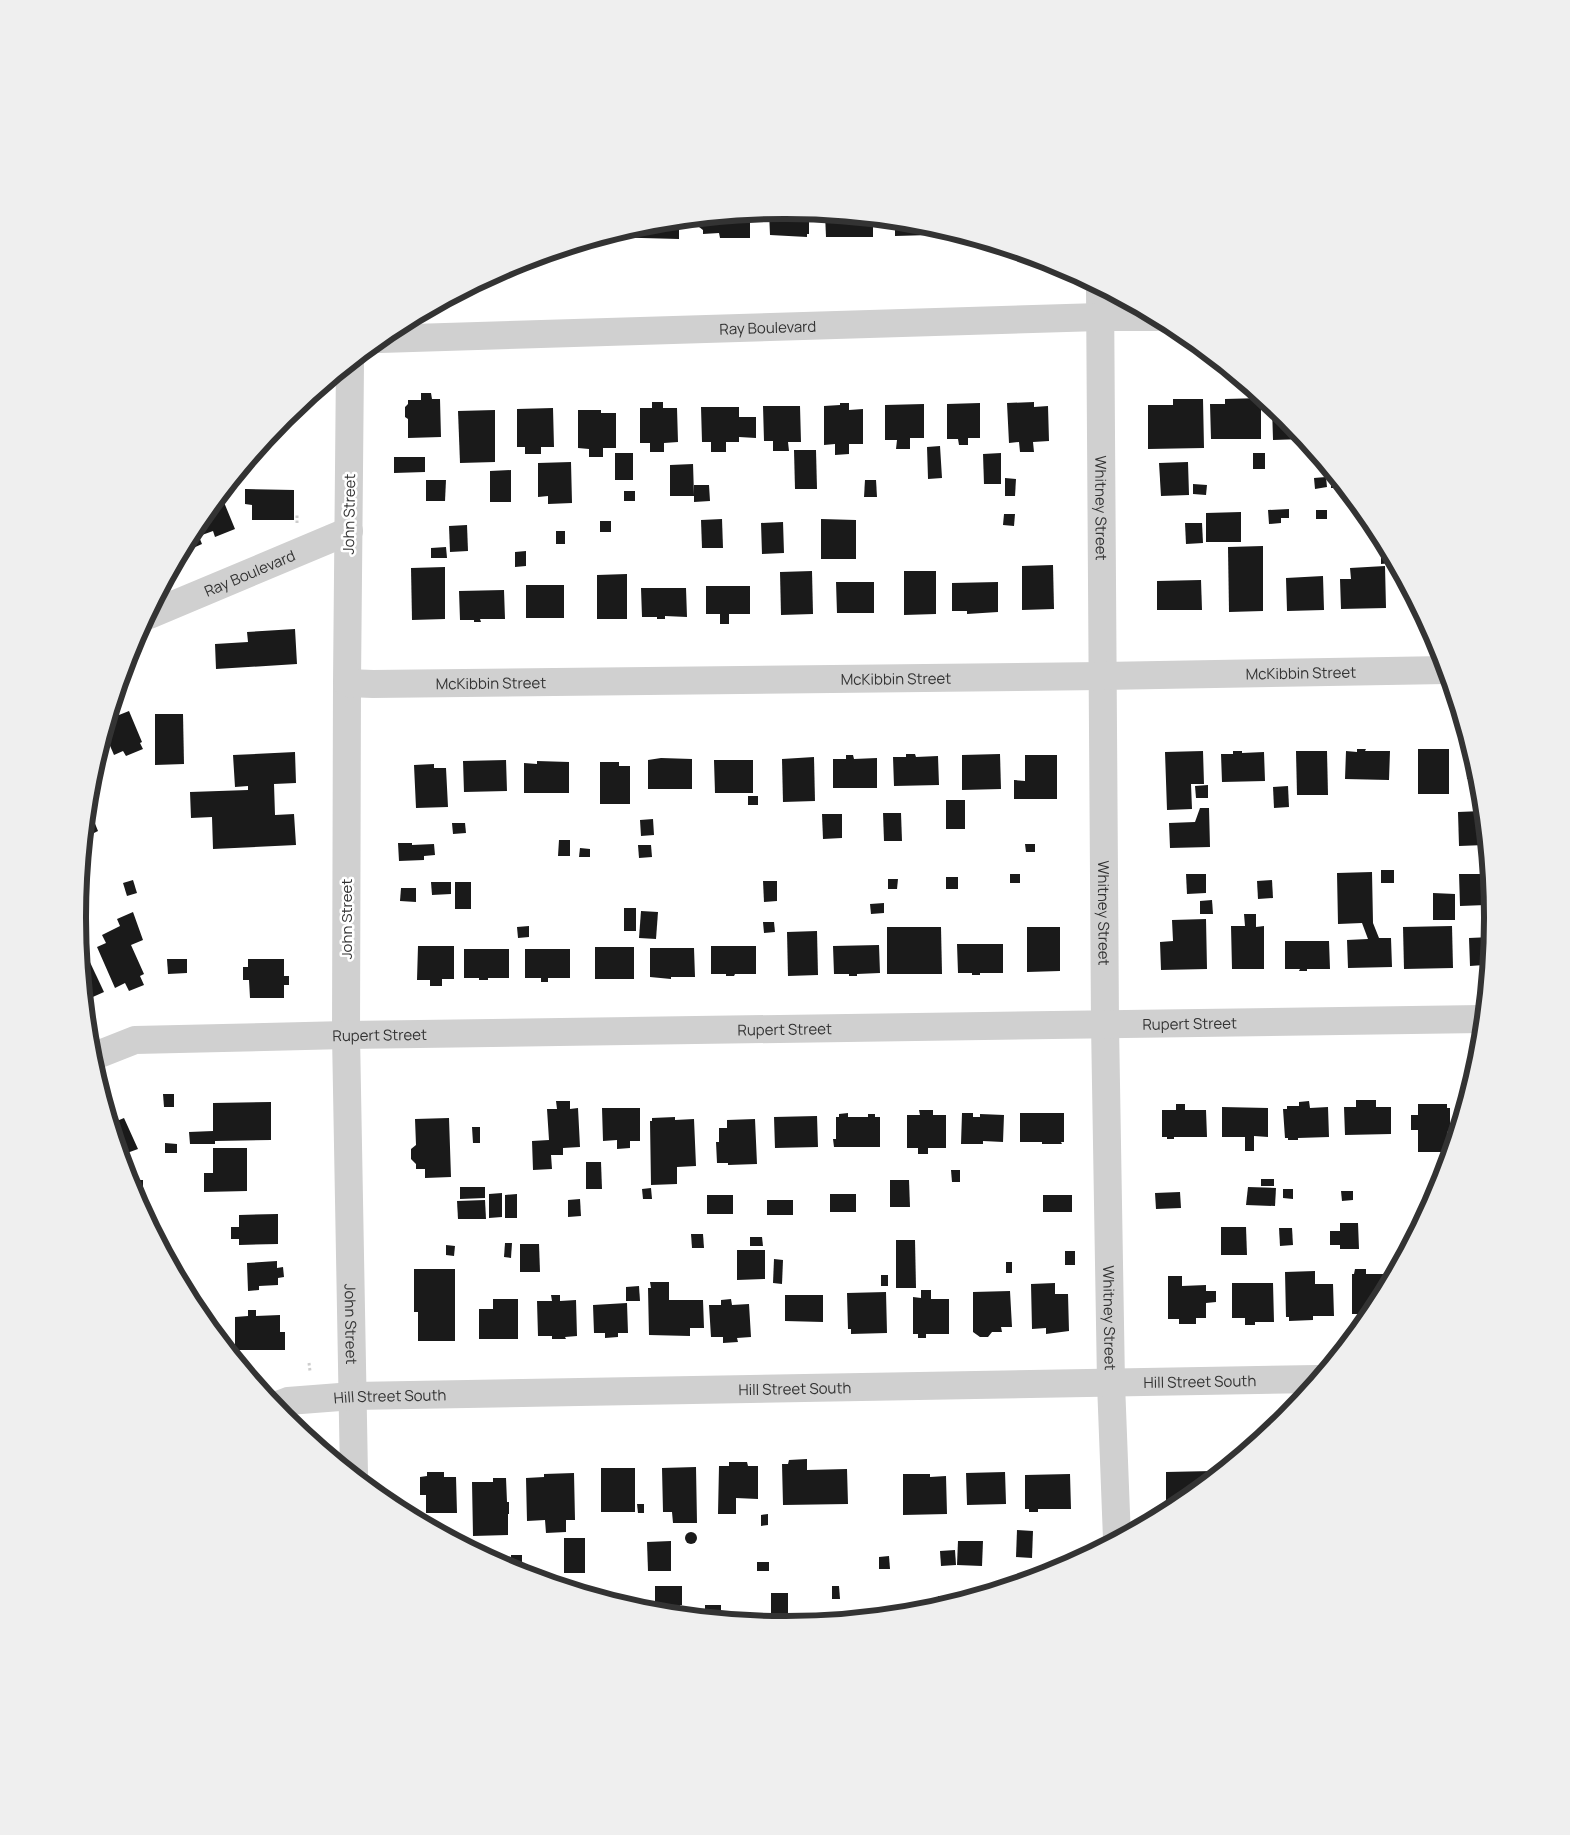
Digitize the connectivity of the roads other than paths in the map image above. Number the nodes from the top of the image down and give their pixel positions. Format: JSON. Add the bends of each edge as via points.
{"nodes":[{"id":1,"x":1100,"y":294,"type":"edge"},
{"id":2,"x":1100,"y":317,"type":"junction"},
{"id":3,"x":1142,"y":317,"type":"edge"},
{"id":4,"x":395,"y":339,"type":"edge"},
{"id":5,"x":350,"y":371,"type":"edge"},
{"id":6,"x":338,"y":381,"type":"edge"},
{"id":7,"x":350,"y":405,"type":"junction"},
{"id":8,"x":349,"y":531,"type":"junction"},
{"id":9,"x":156,"y":611,"type":"edge"},
{"id":10,"x":1438,"y":670,"type":"edge"},
{"id":11,"x":1102,"y":676,"type":"junction"},
{"id":12,"x":346,"y":683,"type":"junction"},
{"id":13,"x":1476,"y":1019,"type":"edge"},
{"id":14,"x":1105,"y":1024,"type":"junction"},
{"id":15,"x":346,"y":1035,"type":"junction"},
{"id":16,"x":100,"y":1054,"type":"edge"},
{"id":17,"x":1308,"y":1380,"type":"edge"},
{"id":18,"x":1111,"y":1383,"type":"junction"},
{"id":19,"x":352,"y":1396,"type":"junction"},
{"id":20,"x":283,"y":1403,"type":"edge"},
{"id":21,"x":354,"y":1467,"type":"edge"},
{"id":22,"x":1117,"y":1532,"type":"edge"}],
"edges":[{"from":1,"to":2,"type":"street","name":"Whitney Street"},
{"from":2,"to":3,"type":"street","name":"Ray Boulevard"},
{"from":2,"to":4,"type":"street","name":"Ray Boulevard"},
{"from":2,"to":11,"type":"street","name":"Whitney Street"},
{"from":5,"to":7,"type":"street","name":"John Street"},
{"from":6,"to":7,"type":"street"},
{"from":7,"to":8,"type":"street","name":"John Street"},
{"from":8,"to":9,"type":"street","name":"Ray Boulevard"},
{"from":8,"to":12,"type":"street","name":"John Street"},
{"from":10,"to":11,"type":"street","name":"McKibbin Street"},
{"from":11,"to":12,"type":"street","name":"McKibbin Street"},
{"from":11,"to":14,"type":"street","name":"Whitney Street"},
{"from":12,"to":15,"type":"street","name":"John Street"},
{"from":13,"to":14,"type":"street","name":"Rupert Street"},
{"from":14,"to":15,"type":"street","name":"Rupert Street"},
{"from":14,"to":18,"type":"street","name":"Whitney Street"},
{"from":15,"to":16,"type":"street","name":"Rupert Street","via":[[135,1040]]},
{"from":15,"to":19,"type":"street","name":"John Street"},
{"from":17,"to":18,"type":"street","name":"Hill Street South"},
{"from":18,"to":19,"type":"street","name":"Hill Street South"},
{"from":18,"to":22,"type":"street","name":"Whitney Street"},
{"from":19,"to":20,"type":"street","name":"Hill Street South"},
{"from":19,"to":21,"type":"street","name":"John Street"}]}
